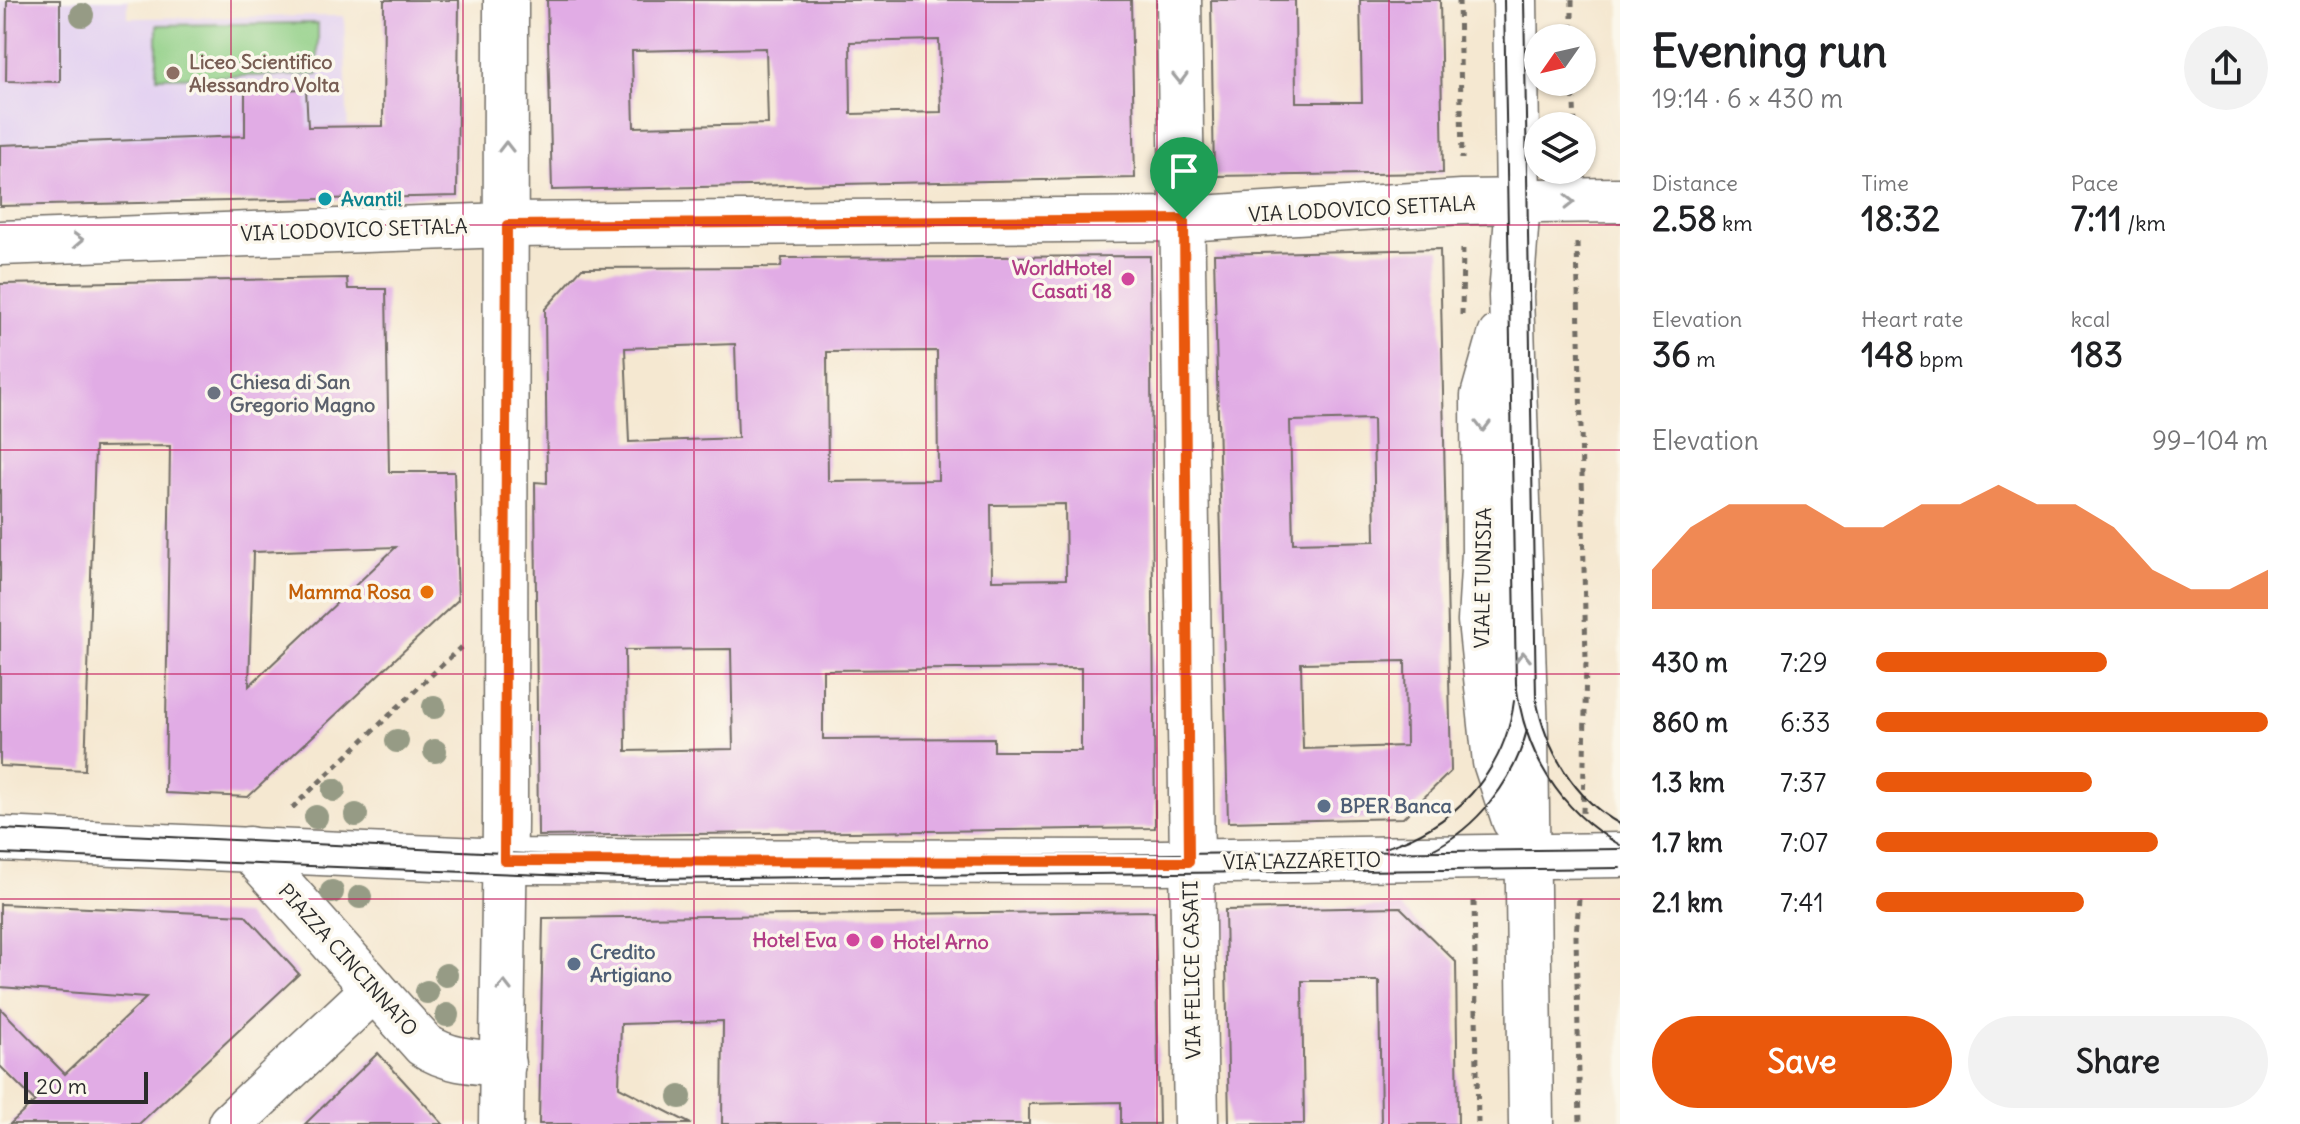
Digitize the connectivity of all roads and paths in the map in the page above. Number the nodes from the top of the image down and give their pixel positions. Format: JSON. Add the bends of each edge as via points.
{"nodes":[{"id":1,"x":506,"y":0,"type":"edge"},
{"id":2,"x":1179,"y":0,"type":"edge"},
{"id":3,"x":1459,"y":0,"type":"edge"},
{"id":4,"x":1515,"y":0,"type":"edge"},
{"id":5,"x":1572,"y":0,"type":"edge"},
{"id":6,"x":1572,"y":24,"type":"edge"},
{"id":7,"x":1462,"y":167,"type":"dead end"},
{"id":8,"x":1620,"y":200,"type":"edge"},
{"id":9,"x":1518,"y":202,"type":"junction"},
{"id":10,"x":1184,"y":219,"type":"junction"},
{"id":11,"x":507,"y":225,"type":"junction"},
{"id":12,"x":1577,"y":231,"type":"dead end"},
{"id":13,"x":0,"y":243,"type":"edge"},
{"id":14,"x":468,"y":640,"type":"dead end"},
{"id":15,"x":1585,"y":756,"type":"dead end"},
{"id":16,"x":0,"y":839,"type":"edge"},
{"id":17,"x":249,"y":849,"type":"junction"},
{"id":18,"x":1620,"y":855,"type":"edge"},
{"id":19,"x":1526,"y":857,"type":"junction"},
{"id":20,"x":504,"y":861,"type":"junction"},
{"id":21,"x":1189,"y":862,"type":"junction"},
{"id":22,"x":1474,"y":902,"type":"dead end"},
{"id":23,"x":1579,"y":913,"type":"dead end"},
{"id":24,"x":374,"y":989,"type":"junction"},
{"id":25,"x":503,"y":1064,"type":"junction"},
{"id":26,"x":230,"y":1124,"type":"edge"},
{"id":27,"x":501,"y":1124,"type":"edge"},
{"id":28,"x":1196,"y":1124,"type":"edge"},
{"id":29,"x":1478,"y":1124,"type":"edge"},
{"id":30,"x":1531,"y":1124,"type":"edge"},
{"id":31,"x":1580,"y":1124,"type":"edge"}],
"edges":[{"from":11,"to":1,"type":"street","one_way":true},
{"from":2,"to":10,"type":"street","name":"VIA FELICE CASATI","one_way":true},
{"from":3,"to":7,"type":"path"},
{"from":4,"to":9,"type":"street","name":"VIALE TUNISIA"},
{"from":5,"to":6,"type":"path"},
{"from":9,"to":8,"type":"street","name":"VIA LODOVICO SETTALA","one_way":true},
{"from":9,"to":10,"type":"street","name":"VIA LODOVICO SETTALA"},
{"from":9,"to":19,"type":"street","name":"VIALE TUNISIA","via":[[1511,296]]},
{"from":10,"to":11,"type":"street","name":"VIA LODOVICO SETTALA"},
{"from":10,"to":21,"type":"street","name":"VIA FELICE CASATI"},
{"from":13,"to":11,"type":"street","name":"VIA LODOVICO SETTALA","one_way":true},
{"from":11,"to":20,"type":"street"},
{"from":12,"to":15,"type":"path"},
{"from":14,"to":17,"type":"path"},
{"from":16,"to":17,"type":"street"},
{"from":17,"to":20,"type":"street","name":"PIAZZA CINCINNATO"},
{"from":17,"to":24,"type":"street","name":"PIAZZA CINCINNATO"},
{"from":18,"to":19,"type":"street","name":"VIA LAZZARETTO"},
{"from":19,"to":21,"type":"street","name":"VIA LAZZARETTO"},
{"from":19,"to":30,"type":"street","name":"VIALE TUNISIA"},
{"from":20,"to":21,"type":"street","name":"VIA LAZZARETTO"},
{"from":25,"to":20,"type":"street","one_way":true},
{"from":21,"to":28,"type":"street","name":"VIA FELICE CASATI"},
{"from":22,"to":29,"type":"path"},
{"from":23,"to":31,"type":"path"},
{"from":24,"to":25,"type":"street","name":"PIAZZA CINCINNATO","via":[[438,1054]]},
{"from":24,"to":26,"type":"street"},
{"from":25,"to":27,"type":"street"}]}
